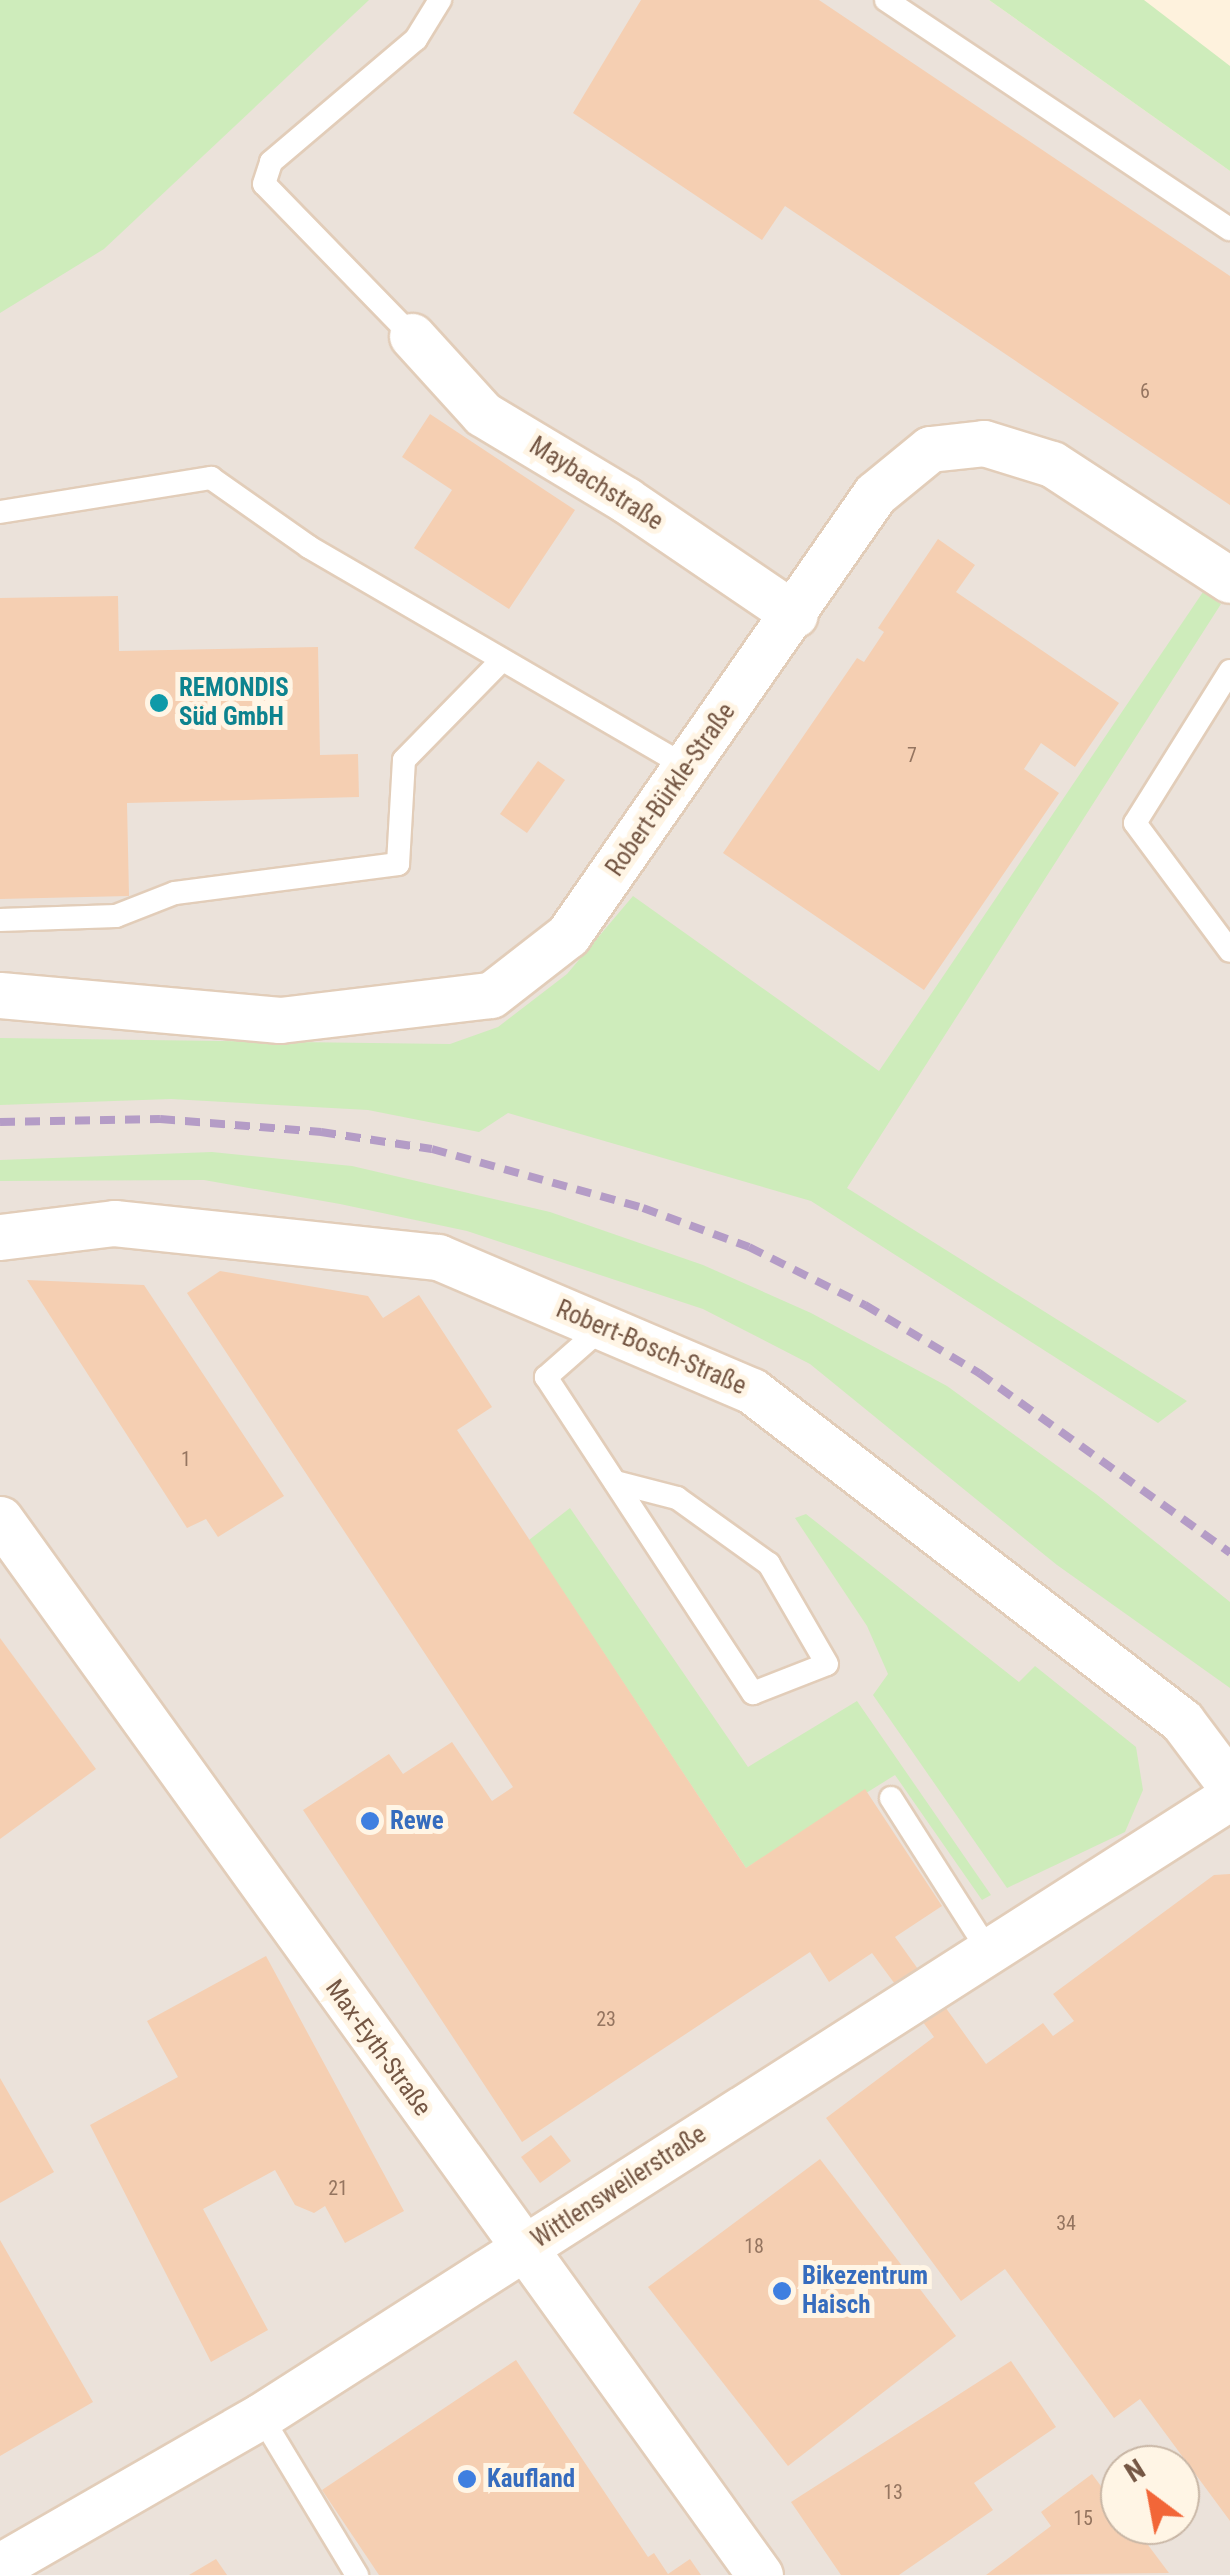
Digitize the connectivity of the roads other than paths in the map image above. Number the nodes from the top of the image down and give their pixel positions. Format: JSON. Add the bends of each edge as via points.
{"nodes":[{"id":1,"x":440,"y":0,"type":"edge"},
{"id":2,"x":886,"y":0,"type":"edge"},
{"id":3,"x":1230,"y":229,"type":"edge"},
{"id":4,"x":412,"y":336,"type":"joint"},
{"id":5,"x":0,"y":512,"type":"edge"},
{"id":6,"x":1230,"y":580,"type":"edge"},
{"id":7,"x":795,"y":615,"type":"junction"},
{"id":8,"x":502,"y":660,"type":"junction"},
{"id":9,"x":1230,"y":671,"type":"edge"},
{"id":10,"x":688,"y":768,"type":"junction"},
{"id":11,"x":0,"y":920,"type":"edge"},
{"id":12,"x":1230,"y":951,"type":"edge"},
{"id":13,"x":0,"y":996,"type":"edge"},
{"id":14,"x":0,"y":1237,"type":"edge"},
{"id":15,"x":604,"y":1327,"type":"junction"},
{"id":16,"x":615,"y":1482,"type":"junction"},
{"id":17,"x":0,"y":1519,"type":"edge"},
{"id":18,"x":1230,"y":1785,"type":"edge"},
{"id":19,"x":1230,"y":1797,"type":"edge"},
{"id":20,"x":891,"y":1798,"type":"dead end"},
{"id":21,"x":986,"y":1947,"type":"junction"},
{"id":22,"x":522,"y":2250,"type":"junction"},
{"id":23,"x":261,"y":2416,"type":"junction"},
{"id":24,"x":0,"y":2566,"type":"edge"},
{"id":25,"x":357,"y":2575,"type":"edge"},
{"id":26,"x":760,"y":2575,"type":"edge"}],
"edges":[{"from":1,"to":4,"type":"lane","via":[[416,39],[271,162],[264,184]]},
{"from":2,"to":3,"type":"lane"},
{"from":4,"to":7,"type":"street","name":"Maybachstraße","via":[[483,414]]},
{"from":5,"to":8,"type":"lane","via":[[210,478],[309,546]]},
{"from":6,"to":7,"type":"street","name":"Robert-Bürkle-Straße","via":[[1052,464],[984,443],[930,450],[875,494]]},
{"from":7,"to":10,"type":"street","name":"Robert-Bürkle-Straße"},
{"from":8,"to":10,"type":"lane"},
{"from":8,"to":11,"type":"lane","via":[[404,760],[398,864],[175,893],[116,916]]},
{"from":9,"to":12,"type":"lane","via":[[1136,823]]},
{"from":10,"to":13,"type":"street","name":"Robert-Bürkle-Straße","via":[[568,935],[491,994],[280,1020]]},
{"from":14,"to":15,"type":"street","name":"Robert-Bosch-Straße","via":[[114,1224],[438,1257]]},
{"from":15,"to":16,"type":"lane","via":[[546,1376]]},
{"from":15,"to":18,"type":"street","name":"Robert-Bosch-Straße","via":[[752,1390],[1182,1720]]},
{"from":16,"to":16,"type":"lane","via":[[753,1694],[827,1664],[769,1564],[677,1498]]},
{"from":17,"to":22,"type":"street","name":"Max-Eyth-Straße","via":[[160,1718]]},
{"from":19,"to":21,"type":"street","name":"Wittlensweilerstraße"},
{"from":20,"to":21,"type":"lane"},
{"from":21,"to":22,"type":"street","name":"Wittlensweilerstraße"},
{"from":22,"to":23,"type":"street","name":"Wittlensweilerstraße"},
{"from":22,"to":26,"type":"street","name":"Max-Eyth-Straße"},
{"from":23,"to":24,"type":"street","name":"Wittlensweilerstraße"},
{"from":23,"to":25,"type":"lane"}]}
